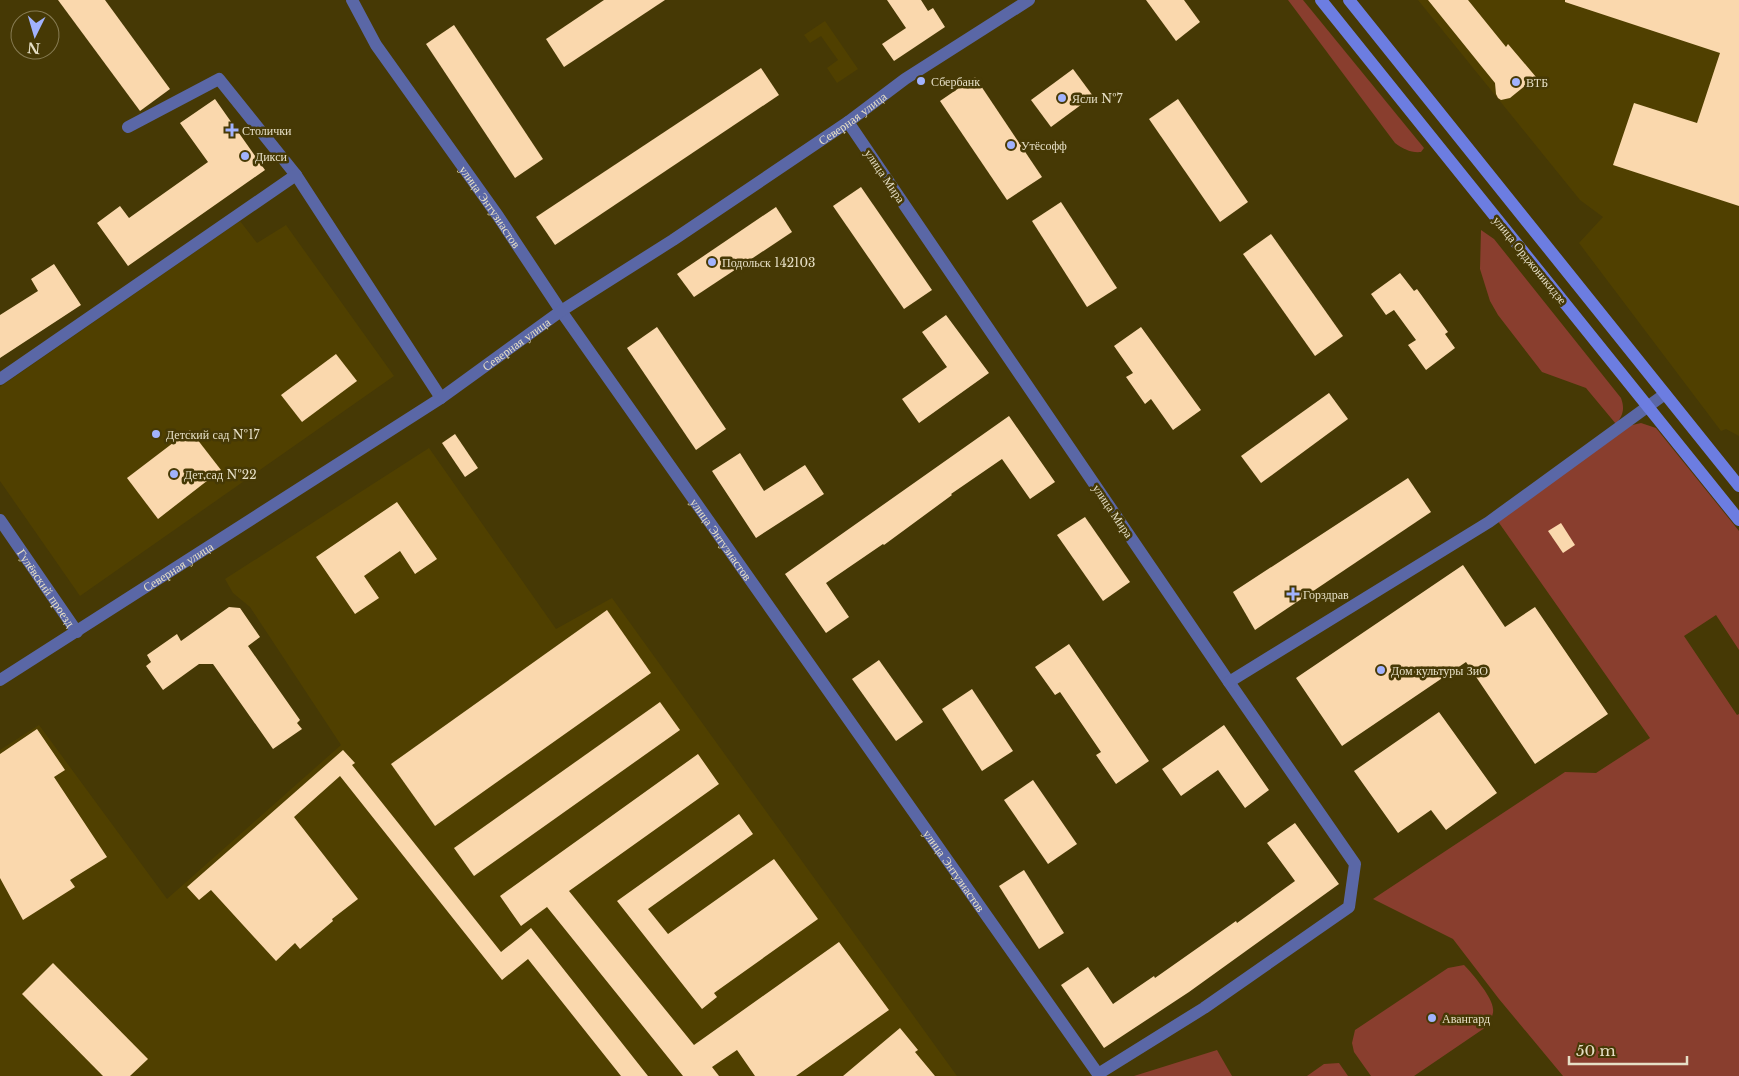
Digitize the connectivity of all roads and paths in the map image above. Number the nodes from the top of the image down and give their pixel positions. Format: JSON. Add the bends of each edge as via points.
{"nodes":[{"id":1,"x":352,"y":0,"type":"edge"},
{"id":2,"x":1029,"y":0,"type":"edge"},
{"id":3,"x":1321,"y":0,"type":"edge"},
{"id":4,"x":1349,"y":0,"type":"edge"},
{"id":5,"x":848,"y":122,"type":"junction"},
{"id":6,"x":128,"y":127,"type":"dead end"},
{"id":7,"x":296,"y":175,"type":"junction"},
{"id":8,"x":561,"y":311,"type":"junction"},
{"id":9,"x":0,"y":379,"type":"edge"},
{"id":10,"x":1664,"y":394,"type":"junction"},
{"id":11,"x":441,"y":398,"type":"junction"},
{"id":12,"x":1648,"y":406,"type":"junction"},
{"id":13,"x":1738,"y":484,"type":"edge"},
{"id":14,"x":0,"y":520,"type":"edge"},
{"id":15,"x":1739,"y":520,"type":"edge"},
{"id":16,"x":77,"y":632,"type":"junction"},
{"id":17,"x":0,"y":680,"type":"edge"},
{"id":18,"x":1228,"y":682,"type":"junction"},
{"id":19,"x":1349,"y":906,"type":"joint"}],
"edges":[{"from":1,"to":8,"type":"street","name":"улица Энтузиастов","via":[[376,45],[498,216]]},
{"from":2,"to":5,"type":"street","name":"Северная улица","via":[[905,80]]},
{"from":3,"to":12,"type":"main road","name":"улица Орджоникидзе"},
{"from":4,"to":10,"type":"main road","name":"улица Орджоникидзе"},
{"from":5,"to":8,"type":"street","name":"Северная улица"},
{"from":5,"to":18,"type":"street","name":"улица Мира"},
{"from":6,"to":7,"type":"street","via":[[218,79]]},
{"from":7,"to":9,"type":"street"},
{"from":7,"to":11,"type":"street"},
{"from":8,"to":11,"type":"street","name":"Северная улица"},
{"from":8,"to":19,"type":"street","name":"улица Энтузиастов","via":[[1098,1074],[1204,1008]]},
{"from":10,"to":12,"type":"street"},
{"from":10,"to":13,"type":"main road","name":"улица Орджоникидзе"},
{"from":11,"to":16,"type":"street","name":"Северная улица"},
{"from":12,"to":15,"type":"main road","name":"улица Орджоникидзе"},
{"from":12,"to":18,"type":"street","via":[[1489,522]]},
{"from":14,"to":16,"type":"street","name":"Гулёвский проезд"},
{"from":16,"to":17,"type":"street","name":"Северная улица"},
{"from":18,"to":19,"type":"street","name":"улица Мира","via":[[1355,864]]}]}
